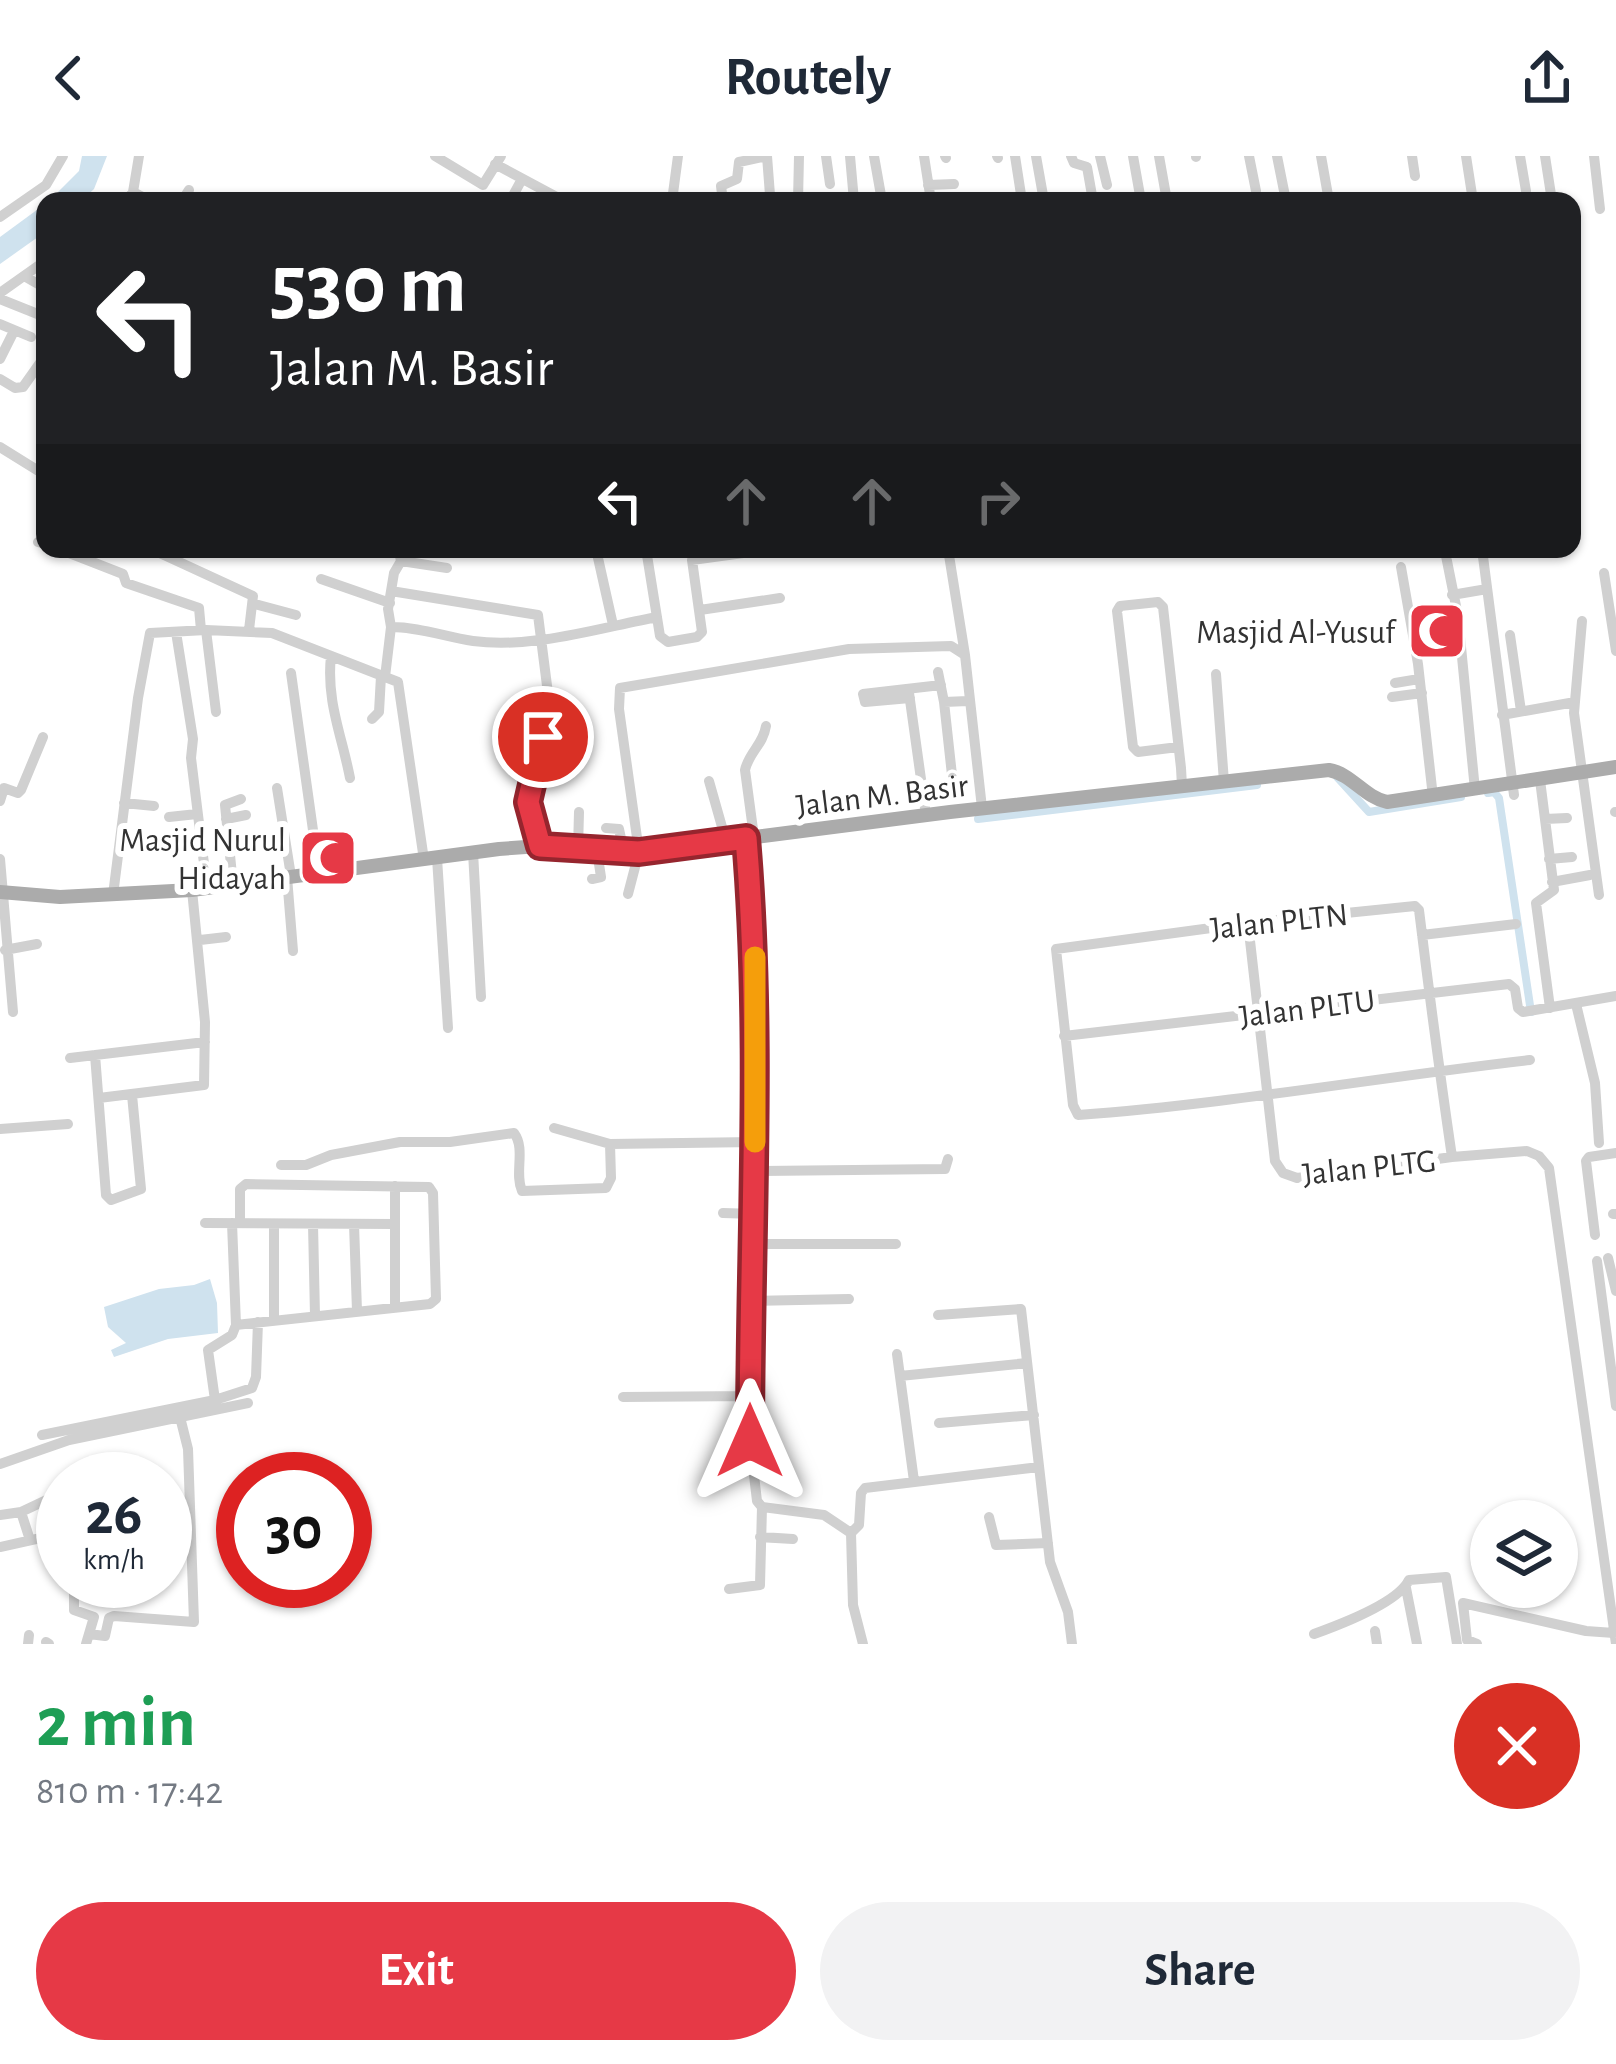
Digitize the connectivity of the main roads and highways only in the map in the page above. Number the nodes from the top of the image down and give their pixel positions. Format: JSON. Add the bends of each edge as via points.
{"nodes":[{"id":1,"x":1616,"y":767,"type":"edge"},
{"id":2,"x":1,"y":892,"type":"edge"}],
"edges":[{"from":1,"to":2,"type":"main road","name":"Jalan M. Basir","via":[[1513,790],[1378,801],[1334,770],[632,852],[540,846],[200,889]]}]}
